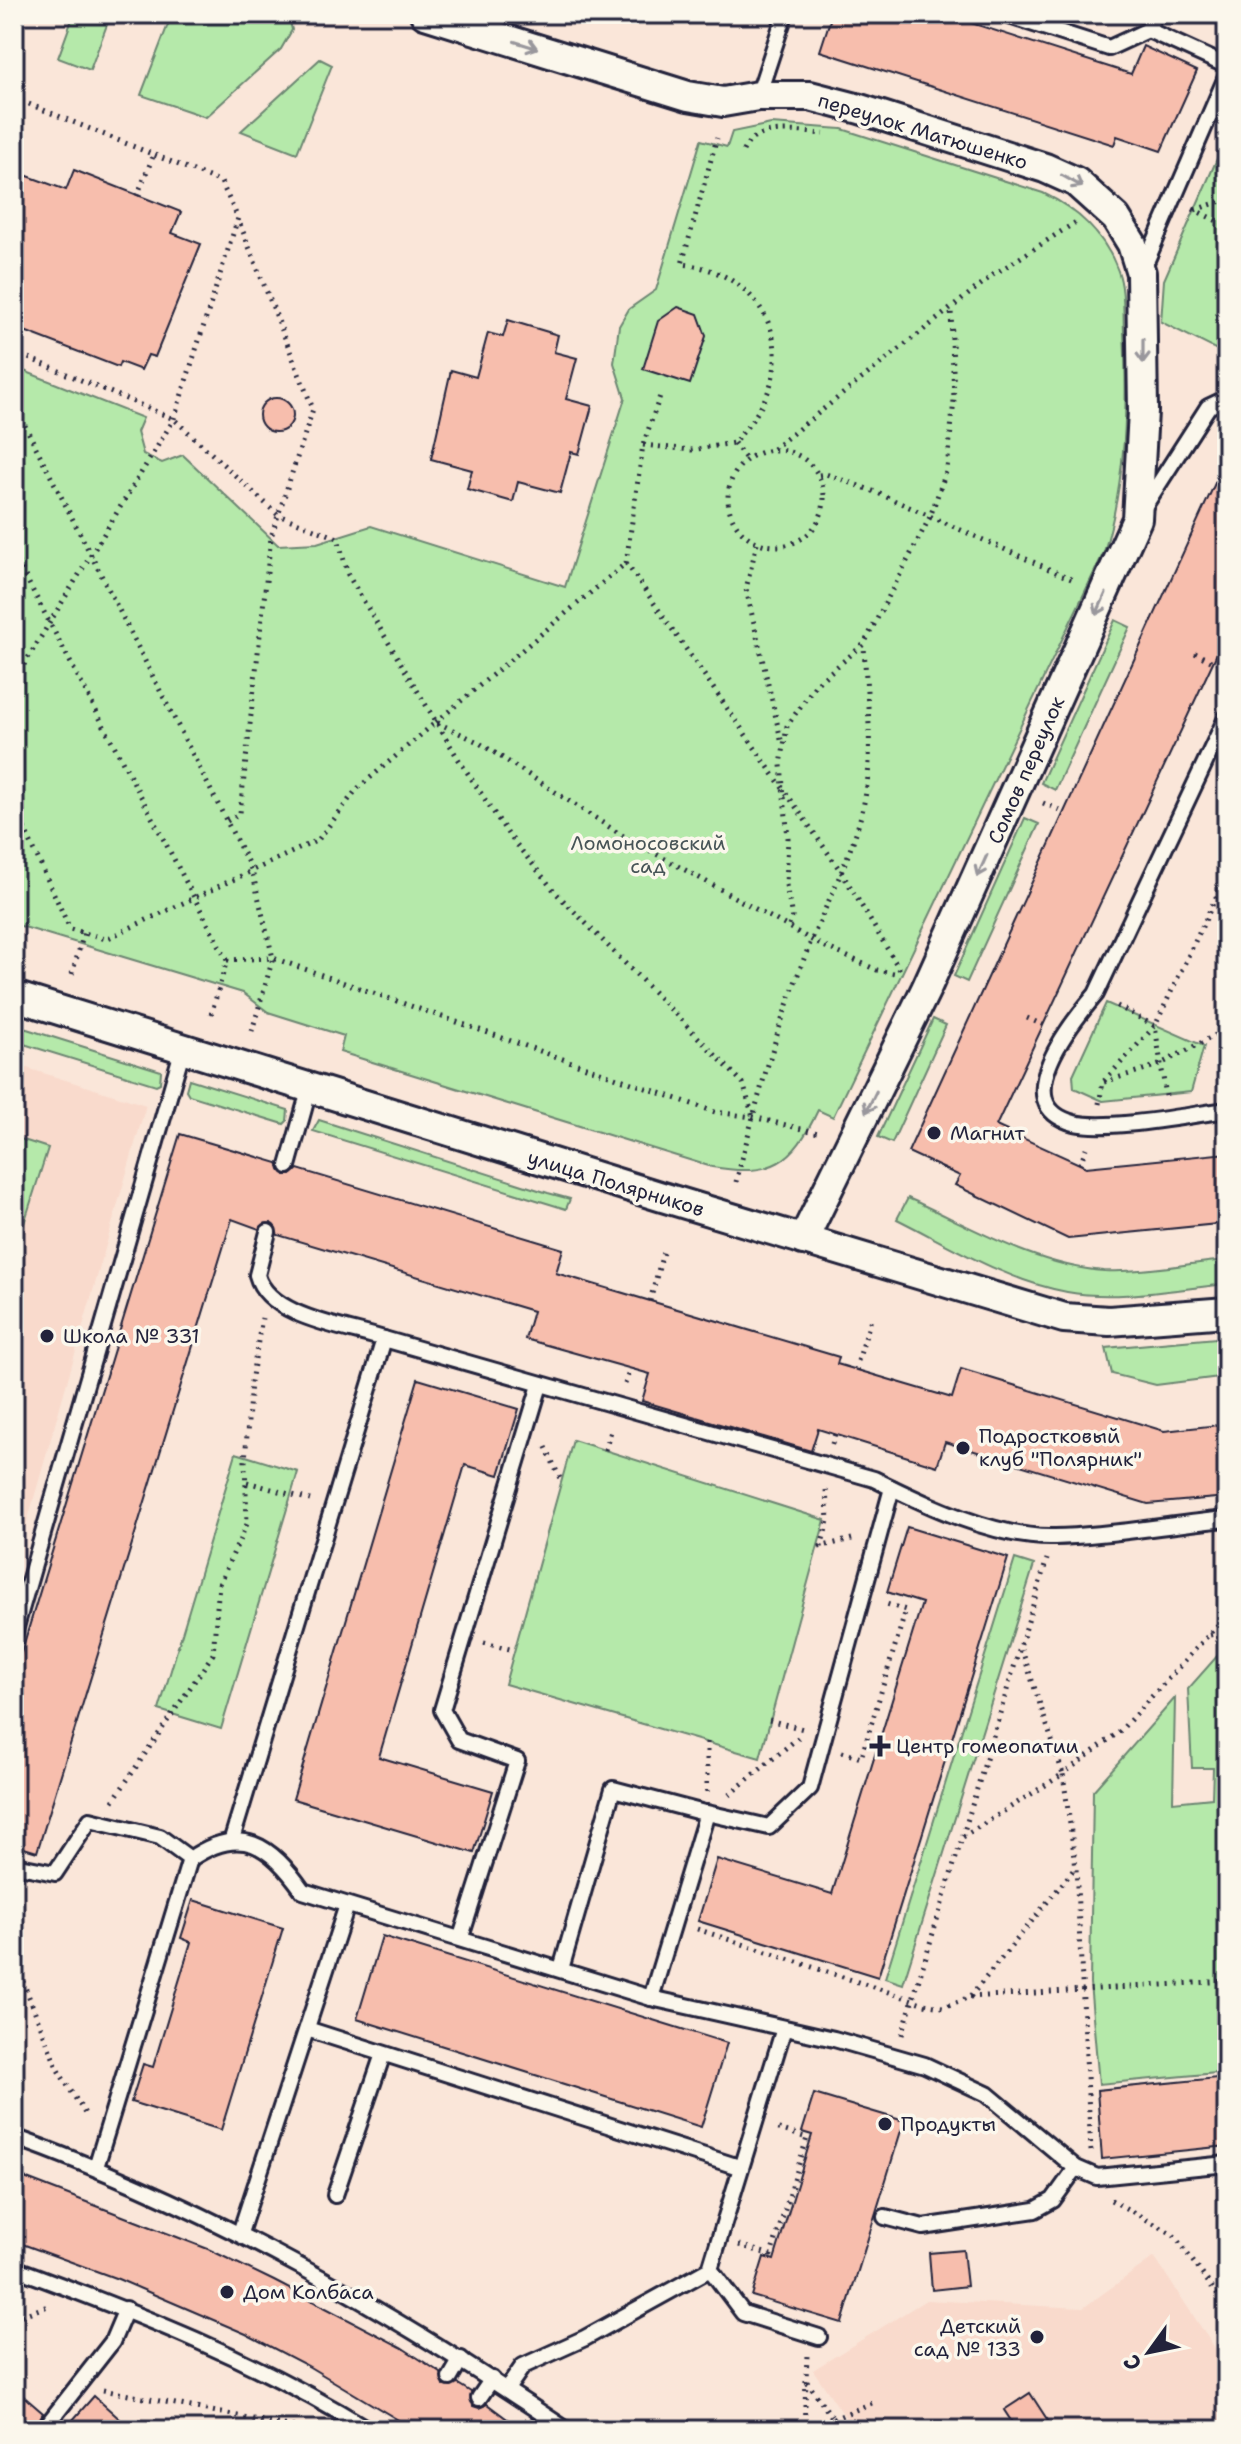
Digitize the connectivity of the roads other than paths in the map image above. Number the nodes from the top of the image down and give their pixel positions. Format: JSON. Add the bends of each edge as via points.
{"nodes":[{"id":1,"x":425,"y":14,"type":"edge"},
{"id":2,"x":785,"y":14,"type":"edge"},
{"id":3,"x":1003,"y":14,"type":"edge"},
{"id":4,"x":1154,"y":14,"type":"edge"},
{"id":5,"x":1148,"y":30,"type":"junction"},
{"id":6,"x":1227,"y":66,"type":"edge"},
{"id":7,"x":1227,"y":75,"type":"edge"},
{"id":8,"x":758,"y":96,"type":"junction"},
{"id":9,"x":1141,"y":273,"type":"junction"},
{"id":10,"x":1227,"y":398,"type":"edge"},
{"id":11,"x":1137,"y":519,"type":"junction"},
{"id":12,"x":1227,"y":716,"type":"edge"},
{"id":13,"x":14,"y":996,"type":"edge"},
{"id":14,"x":183,"y":1048,"type":"junction"},
{"id":15,"x":310,"y":1087,"type":"junction"},
{"id":16,"x":1227,"y":1110,"type":"edge"},
{"id":17,"x":288,"y":1166,"type":"dead end"},
{"id":18,"x":268,"y":1232,"type":"dead end"},
{"id":19,"x":803,"y":1240,"type":"junction"},
{"id":20,"x":1227,"y":1312,"type":"edge"},
{"id":21,"x":384,"y":1339,"type":"junction"},
{"id":22,"x":540,"y":1385,"type":"junction"},
{"id":23,"x":892,"y":1488,"type":"junction"},
{"id":24,"x":1227,"y":1519,"type":"edge"},
{"id":25,"x":14,"y":1634,"type":"edge"},
{"id":26,"x":707,"y":1814,"type":"junction"},
{"id":27,"x":232,"y":1839,"type":"junction"},
{"id":28,"x":190,"y":1859,"type":"junction"},
{"id":29,"x":14,"y":1865,"type":"edge"},
{"id":30,"x":347,"y":1905,"type":"junction"},
{"id":31,"x":461,"y":1937,"type":"junction"},
{"id":32,"x":561,"y":1969,"type":"junction"},
{"id":33,"x":651,"y":1998,"type":"junction"},
{"id":34,"x":784,"y":2028,"type":"junction"},
{"id":35,"x":307,"y":2029,"type":"junction"},
{"id":36,"x":383,"y":2054,"type":"junction"},
{"id":37,"x":14,"y":2137,"type":"edge"},
{"id":38,"x":1227,"y":2164,"type":"edge"},
{"id":39,"x":96,"y":2167,"type":"junction"},
{"id":40,"x":739,"y":2167,"type":"junction"},
{"id":41,"x":1076,"y":2168,"type":"junction"},
{"id":42,"x":335,"y":2195,"type":"dead end"},
{"id":43,"x":885,"y":2217,"type":"dead end"},
{"id":44,"x":240,"y":2233,"type":"junction"},
{"id":45,"x":14,"y":2268,"type":"edge"},
{"id":46,"x":710,"y":2269,"type":"junction"},
{"id":47,"x":126,"y":2309,"type":"junction"},
{"id":48,"x":814,"y":2336,"type":"road end"},
{"id":49,"x":461,"y":2359,"type":"junction"},
{"id":50,"x":450,"y":2378,"type":"dead end"},
{"id":51,"x":492,"y":2379,"type":"junction"},
{"id":52,"x":507,"y":2389,"type":"junction"},
{"id":53,"x":479,"y":2398,"type":"dead end"},
{"id":54,"x":43,"y":2430,"type":"edge"},
{"id":55,"x":369,"y":2430,"type":"edge"},
{"id":56,"x":567,"y":2430,"type":"edge"}],
"edges":[{"from":1,"to":8,"type":"street","name":"переулок Матюшенко","one_way":true,"via":[[688,96],[723,102]]},
{"from":2,"to":8,"type":"lane"},
{"from":3,"to":5,"type":"lane","via":[[1109,48]]},
{"from":4,"to":5,"type":"lane"},
{"from":5,"to":6,"type":"lane"},
{"from":7,"to":9,"type":"lane"},
{"from":8,"to":9,"type":"street","name":"переулок Матюшенко","one_way":true,"via":[[810,96],[860,109],[1076,182],[1116,218]]},
{"from":9,"to":11,"type":"street","name":"Сомов переулок","one_way":true,"via":[[1143,411]]},
{"from":10,"to":11,"type":"lane","via":[[1208,407]]},
{"from":11,"to":19,"type":"street","name":"Сомов переулок","one_way":true,"via":[[926,989]]},
{"from":12,"to":16,"type":"lane","via":[[1096,994],[1067,1029],[1043,1080],[1043,1096],[1054,1112],[1096,1125]]},
{"from":13,"to":14,"type":"street","name":"улица Полярников"},
{"from":14,"to":15,"type":"street","name":"улица Полярников"},
{"from":14,"to":25,"type":"lane"},
{"from":15,"to":17,"type":"lane"},
{"from":15,"to":19,"type":"street","name":"улица Полярников"},
{"from":18,"to":21,"type":"lane","via":[[257,1275],[268,1298]]},
{"from":19,"to":20,"type":"street","name":"улица Полярников","via":[[1064,1318],[1109,1321]]},
{"from":21,"to":22,"type":"lane"},
{"from":21,"to":27,"type":"lane"},
{"from":22,"to":23,"type":"lane"},
{"from":22,"to":31,"type":"lane","via":[[442,1710],[459,1740],[517,1761]]},
{"from":23,"to":24,"type":"lane","via":[[1015,1533],[1053,1538]]},
{"from":23,"to":26,"type":"lane","via":[[810,1788],[769,1827]]},
{"from":26,"to":32,"type":"lane","via":[[613,1789]]},
{"from":26,"to":33,"type":"lane"},
{"from":27,"to":28,"type":"lane"},
{"from":27,"to":30,"type":"lane","via":[[262,1848],[288,1869],[303,1891]]},
{"from":28,"to":29,"type":"lane","via":[[160,1837],[90,1820],[55,1873]]},
{"from":28,"to":39,"type":"lane"},
{"from":30,"to":31,"type":"lane"},
{"from":30,"to":35,"type":"lane"},
{"from":31,"to":32,"type":"lane"},
{"from":32,"to":33,"type":"lane"},
{"from":33,"to":34,"type":"lane"},
{"from":34,"to":40,"type":"lane"},
{"from":34,"to":41,"type":"lane","via":[[895,2055],[987,2094]]},
{"from":35,"to":36,"type":"lane"},
{"from":35,"to":44,"type":"lane"},
{"from":36,"to":40,"type":"lane"},
{"from":36,"to":42,"type":"lane"},
{"from":37,"to":39,"type":"lane"},
{"from":38,"to":41,"type":"lane","via":[[1097,2177]]},
{"from":39,"to":44,"type":"lane"},
{"from":40,"to":46,"type":"lane"},
{"from":41,"to":43,"type":"lane","via":[[1053,2200],[1035,2210],[923,2227]]},
{"from":44,"to":49,"type":"lane"},
{"from":45,"to":47,"type":"lane"},
{"from":46,"to":48,"type":"lane","via":[[743,2313]]},
{"from":46,"to":52,"type":"lane","via":[[523,2366]]},
{"from":47,"to":54,"type":"lane","via":[[112,2342]]},
{"from":47,"to":55,"type":"lane","via":[[233,2355]]},
{"from":49,"to":50,"type":"lane"},
{"from":49,"to":51,"type":"lane"},
{"from":51,"to":52,"type":"lane"},
{"from":51,"to":53,"type":"lane"},
{"from":52,"to":56,"type":"lane"}]}
